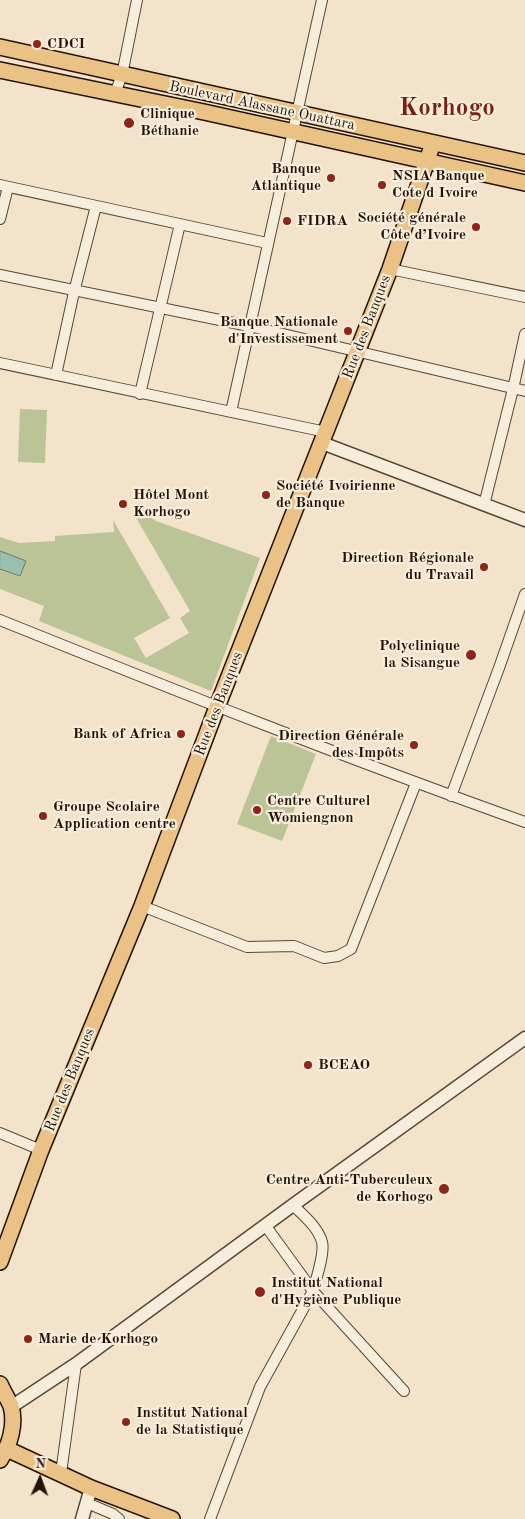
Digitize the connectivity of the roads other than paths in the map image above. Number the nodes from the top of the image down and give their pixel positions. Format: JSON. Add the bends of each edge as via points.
{"nodes":[{"id":1,"x":137,"y":0,"type":"edge"},
{"id":2,"x":322,"y":0,"type":"edge"},
{"id":3,"x":0,"y":47,"type":"edge"},
{"id":4,"x":0,"y":70,"type":"edge"},
{"id":5,"x":122,"y":75,"type":"junction"},
{"id":6,"x":114,"y":93,"type":"junction"},
{"id":7,"x":296,"y":113,"type":"junction"},
{"id":8,"x":292,"y":131,"type":"junction"},
{"id":9,"x":432,"y":143,"type":"junction"},
{"id":10,"x":427,"y":161,"type":"junction"},
{"id":11,"x":525,"y":163,"type":"edge"},
{"id":12,"x":525,"y":184,"type":"edge"},
{"id":13,"x":4,"y":186,"type":"edge"},
{"id":14,"x":96,"y":206,"type":"junction"},
{"id":15,"x":0,"y":219,"type":"edge"},
{"id":16,"x":180,"y":224,"type":"junction"},
{"id":17,"x":267,"y":243,"type":"junction"},
{"id":18,"x":390,"y":269,"type":"junction"},
{"id":19,"x":0,"y":275,"type":"edge"},
{"id":20,"x":74,"y":292,"type":"junction"},
{"id":21,"x":525,"y":297,"type":"edge"},
{"id":22,"x":162,"y":308,"type":"junction"},
{"id":23,"x":249,"y":326,"type":"junction"},
{"id":24,"x":525,"y":334,"type":"edge"},
{"id":25,"x":358,"y":353,"type":"junction"},
{"id":26,"x":0,"y":363,"type":"edge"},
{"id":27,"x":56,"y":375,"type":"junction"},
{"id":28,"x":513,"y":389,"type":"junction"},
{"id":29,"x":525,"y":391,"type":"edge"},
{"id":30,"x":140,"y":394,"type":"junction"},
{"id":31,"x":231,"y":412,"type":"junction"},
{"id":32,"x":324,"y":438,"type":"junction"},
{"id":33,"x":484,"y":505,"type":"junction"},
{"id":34,"x":525,"y":520,"type":"edge"},
{"id":35,"x":525,"y":594,"type":"edge"},
{"id":36,"x":0,"y":620,"type":"edge"},
{"id":37,"x":217,"y":707,"type":"junction"},
{"id":38,"x":416,"y":782,"type":"junction"},
{"id":39,"x":451,"y":796,"type":"junction"},
{"id":40,"x":525,"y":822,"type":"edge"},
{"id":41,"x":142,"y":906,"type":"junction"},
{"id":42,"x":525,"y":1038,"type":"edge"},
{"id":43,"x":0,"y":1133,"type":"edge"},
{"id":44,"x":41,"y":1150,"type":"junction"},
{"id":45,"x":293,"y":1205,"type":"junction"},
{"id":46,"x":265,"y":1225,"type":"junction"},
{"id":47,"x":0,"y":1262,"type":"edge"},
{"id":48,"x":313,"y":1291,"type":"junction"},
{"id":49,"x":76,"y":1364,"type":"junction"},
{"id":50,"x":0,"y":1384,"type":"edge"},
{"id":51,"x":404,"y":1392,"type":"dead end"},
{"id":52,"x":11,"y":1407,"type":"junction"},
{"id":53,"x":4,"y":1455,"type":"edge"},
{"id":54,"x":61,"y":1473,"type":"junction"},
{"id":55,"x":89,"y":1495,"type":"junction"},
{"id":56,"x":82,"y":1519,"type":"edge"},
{"id":57,"x":119,"y":1519,"type":"edge"},
{"id":58,"x":172,"y":1519,"type":"edge"},
{"id":59,"x":210,"y":1519,"type":"edge"}],
"edges":[{"from":1,"to":5,"type":"street"},
{"from":2,"to":7,"type":"street"},
{"from":3,"to":5,"type":"main road","name":"Boulevard Alassane Ouattara"},
{"from":4,"to":6,"type":"main road","name":"Boulevard Alassane Ouattara"},
{"from":5,"to":6,"type":"street"},
{"from":5,"to":7,"type":"main road","name":"Boulevard Alassane Ouattara"},
{"from":6,"to":8,"type":"main road","name":"Boulevard Alassane Ouattara"},
{"from":7,"to":8,"type":"street"},
{"from":7,"to":9,"type":"main road","name":"Boulevard Alassane Ouattara"},
{"from":8,"to":10,"type":"main road","name":"Boulevard Alassane Ouattara"},
{"from":8,"to":17,"type":"street"},
{"from":9,"to":10,"type":"main road","name":"Rue des Banques"},
{"from":9,"to":11,"type":"main road","name":"Boulevard Alassane Ouattara"},
{"from":10,"to":12,"type":"main road","name":"Boulevard Alassane Ouattara"},
{"from":10,"to":18,"type":"main road","name":"Rue des Banques"},
{"from":13,"to":14,"type":"street"},
{"from":13,"to":15,"type":"street"},
{"from":14,"to":16,"type":"street"},
{"from":14,"to":20,"type":"street"},
{"from":16,"to":17,"type":"street"},
{"from":16,"to":22,"type":"street"},
{"from":17,"to":23,"type":"street"},
{"from":18,"to":21,"type":"street"},
{"from":18,"to":25,"type":"main road","name":"Rue des Banques"},
{"from":19,"to":20,"type":"street"},
{"from":20,"to":22,"type":"street"},
{"from":20,"to":27,"type":"street"},
{"from":22,"to":23,"type":"street"},
{"from":22,"to":30,"type":"street"},
{"from":23,"to":25,"type":"street"},
{"from":23,"to":31,"type":"street"},
{"from":24,"to":28,"type":"street"},
{"from":25,"to":28,"type":"street"},
{"from":25,"to":32,"type":"main road","name":"Rue des Banques"},
{"from":26,"to":27,"type":"street"},
{"from":27,"to":30,"type":"street"},
{"from":28,"to":29,"type":"street"},
{"from":28,"to":33,"type":"street"},
{"from":30,"to":31,"type":"street"},
{"from":31,"to":32,"type":"street"},
{"from":32,"to":33,"type":"street"},
{"from":32,"to":37,"type":"main road","name":"Rue des Banques"},
{"from":33,"to":34,"type":"street"},
{"from":35,"to":39,"type":"street"},
{"from":36,"to":37,"type":"street"},
{"from":37,"to":38,"type":"street"},
{"from":37,"to":41,"type":"main road","name":"Rue des Banques"},
{"from":38,"to":39,"type":"street"},
{"from":38,"to":41,"type":"street","via":[[351,949],[338,956],[324,958],[294,946],[247,947]]},
{"from":39,"to":40,"type":"street"},
{"from":41,"to":44,"type":"main road","name":"Rue des Banques"},
{"from":42,"to":45,"type":"street"},
{"from":43,"to":44,"type":"street"},
{"from":44,"to":47,"type":"main road","name":"Rue des Banques"},
{"from":45,"to":46,"type":"street"},
{"from":45,"to":48,"type":"street","via":[[313,1226],[322,1242]]},
{"from":46,"to":48,"type":"street"},
{"from":46,"to":49,"type":"street"},
{"from":48,"to":51,"type":"street"},
{"from":48,"to":59,"type":"street","via":[[260,1387]]},
{"from":49,"to":52,"type":"street"},
{"from":49,"to":54,"type":"street"},
{"from":50,"to":52,"type":"main road"},
{"from":52,"to":53,"type":"main road","via":[[12,1429]]},
{"from":53,"to":54,"type":"main road"},
{"from":54,"to":55,"type":"main road"},
{"from":55,"to":56,"type":"street"},
{"from":55,"to":57,"type":"street"},
{"from":55,"to":58,"type":"main road"}]}
